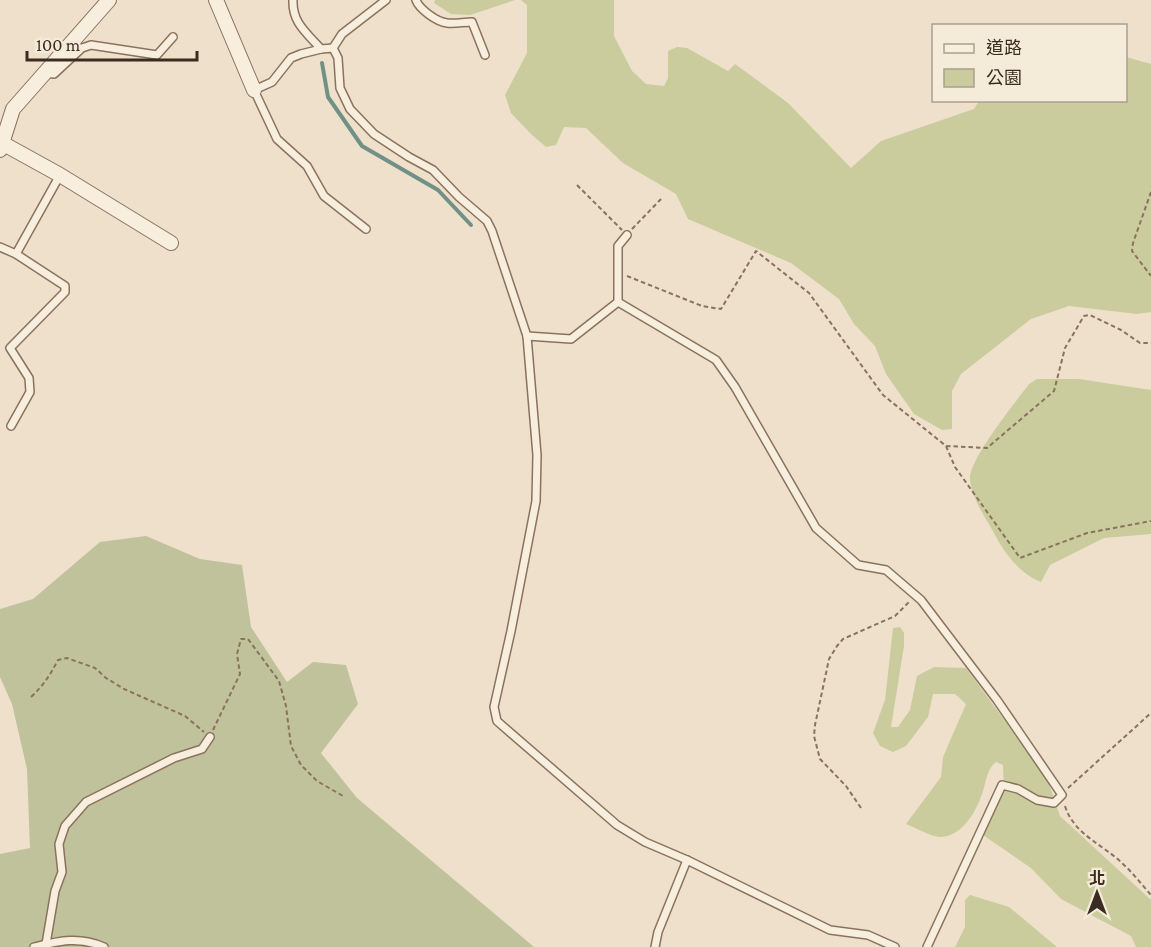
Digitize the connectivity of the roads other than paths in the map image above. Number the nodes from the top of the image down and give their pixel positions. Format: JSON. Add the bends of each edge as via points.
{"nodes":[{"id":1,"x":109,"y":0,"type":"edge"},
{"id":2,"x":216,"y":0,"type":"edge"},
{"id":3,"x":293,"y":0,"type":"edge"},
{"id":4,"x":386,"y":0,"type":"edge"},
{"id":5,"x":416,"y":0,"type":"edge"},
{"id":6,"x":173,"y":37,"type":"dead end"},
{"id":7,"x":333,"y":48,"type":"junction"},
{"id":8,"x":321,"y":49,"type":"junction"},
{"id":9,"x":485,"y":55,"type":"dead end"},
{"id":10,"x":45,"y":73,"type":"junction"},
{"id":11,"x":254,"y":90,"type":"junction"},
{"id":12,"x":1,"y":146,"type":"edge"},
{"id":13,"x":60,"y":175,"type":"junction"},
{"id":14,"x":366,"y":229,"type":"dead end"},
{"id":15,"x":627,"y":235,"type":"road end"},
{"id":16,"x":171,"y":243,"type":"dead end"},
{"id":17,"x":0,"y":247,"type":"edge"},
{"id":18,"x":16,"y":254,"type":"junction"},
{"id":19,"x":618,"y":302,"type":"junction"},
{"id":20,"x":527,"y":336,"type":"junction"},
{"id":21,"x":11,"y":426,"type":"dead end"},
{"id":22,"x":210,"y":737,"type":"road end"},
{"id":23,"x":687,"y":860,"type":"junction"},
{"id":24,"x":45,"y":944,"type":"junction"},
{"id":25,"x":34,"y":947,"type":"edge"},
{"id":26,"x":104,"y":947,"type":"edge"},
{"id":27,"x":655,"y":947,"type":"edge"},
{"id":28,"x":895,"y":947,"type":"edge"},
{"id":29,"x":927,"y":947,"type":"edge"}],
"edges":[{"from":1,"to":10,"type":"street"},
{"from":2,"to":11,"type":"street"},
{"from":3,"to":8,"type":"lane","via":[[298,24]]},
{"from":4,"to":7,"type":"lane","via":[[342,34]]},
{"from":5,"to":9,"type":"lane","via":[[426,13],[445,23],[472,22]]},
{"from":6,"to":10,"type":"lane","via":[[158,55],[91,45],[82,48],[54,74]]},
{"from":7,"to":8,"type":"lane"},
{"from":7,"to":20,"type":"lane","via":[[338,58],[340,87],[350,109],[374,134],[433,170],[487,221]]},
{"from":8,"to":11,"type":"lane","via":[[291,58],[272,82]]},
{"from":10,"to":12,"type":"street","via":[[13,109]]},
{"from":11,"to":14,"type":"lane","via":[[277,139],[307,166],[324,196]]},
{"from":12,"to":13,"type":"street"},
{"from":13,"to":16,"type":"street"},
{"from":13,"to":18,"type":"lane"},
{"from":15,"to":19,"type":"lane","via":[[618,246]]},
{"from":17,"to":18,"type":"lane"},
{"from":18,"to":21,"type":"lane","via":[[65,286],[65,292],[10,348],[29,378],[30,392]]},
{"from":19,"to":20,"type":"lane","via":[[571,339]]},
{"from":19,"to":29,"type":"lane","via":[[716,360],[816,528],[858,565],[886,570],[921,600],[1062,795],[1054,803],[1002,785]]},
{"from":20,"to":23,"type":"lane","via":[[537,455],[536,501],[494,707],[497,721],[617,825]]},
{"from":22,"to":24,"type":"lane","via":[[202,749],[174,758],[86,802],[65,826],[59,844],[62,872]]},
{"from":23,"to":27,"type":"lane"},
{"from":23,"to":28,"type":"lane","via":[[830,930],[868,935]]},
{"from":24,"to":25,"type":"lane"},
{"from":24,"to":26,"type":"lane","via":[[76,940]]}]}
